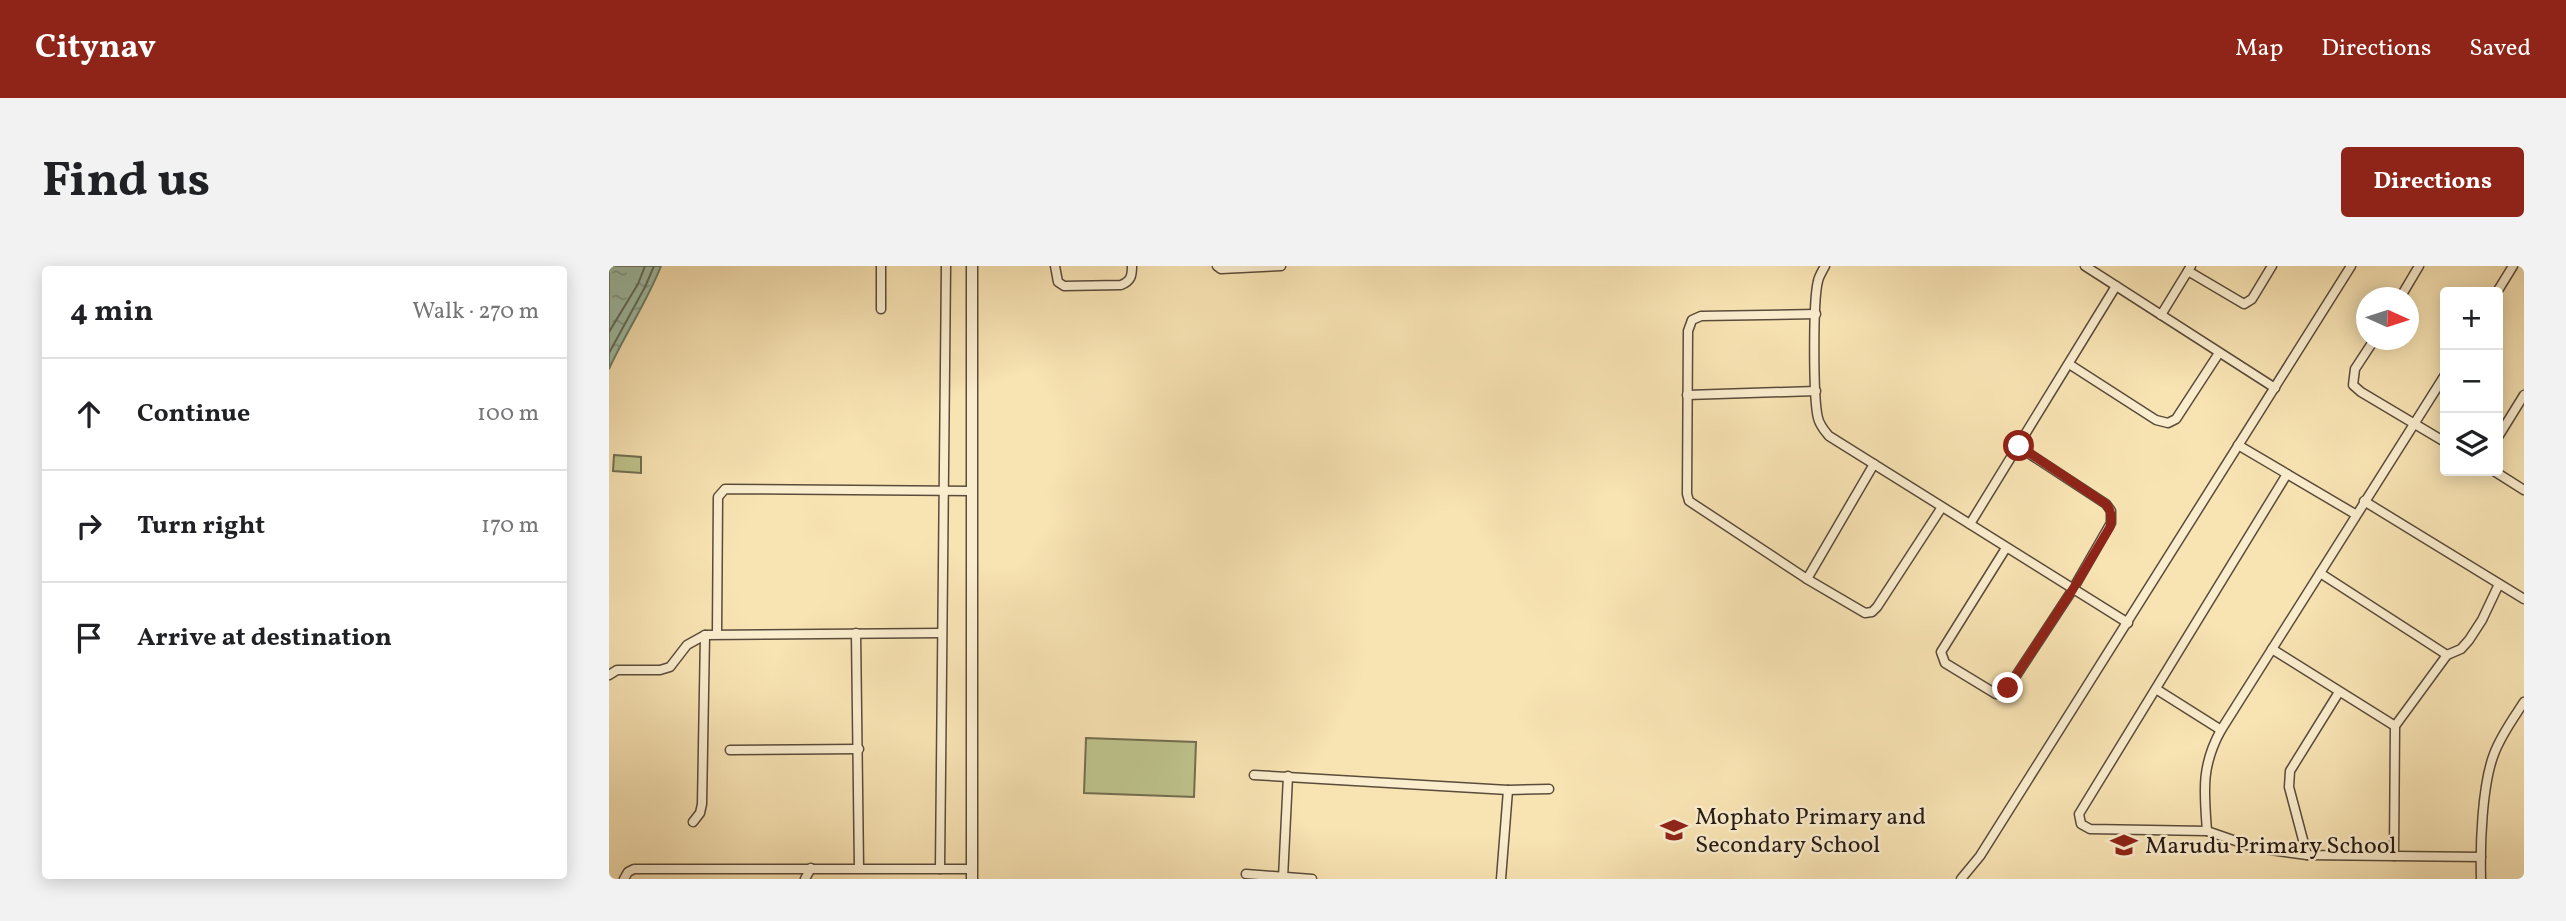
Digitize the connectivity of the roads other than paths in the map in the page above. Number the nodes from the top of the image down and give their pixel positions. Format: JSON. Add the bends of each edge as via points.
{"nodes":[{"id":1,"x":881,"y":266,"type":"edge"},
{"id":2,"x":946,"y":266,"type":"edge"},
{"id":3,"x":972,"y":266,"type":"edge"},
{"id":4,"x":1055,"y":266,"type":"edge"},
{"id":5,"x":1132,"y":266,"type":"edge"},
{"id":6,"x":1217,"y":266,"type":"edge"},
{"id":7,"x":1281,"y":266,"type":"edge"},
{"id":8,"x":1825,"y":266,"type":"edge"},
{"id":9,"x":2085,"y":266,"type":"edge"},
{"id":10,"x":2272,"y":266,"type":"edge"},
{"id":11,"x":2351,"y":266,"type":"edge"},
{"id":12,"x":2419,"y":266,"type":"edge"},
{"id":13,"x":2513,"y":266,"type":"edge"},
{"id":14,"x":2190,"y":269,"type":"edge"},
{"id":15,"x":2116,"y":286,"type":"junction"},
{"id":16,"x":2407,"y":287,"type":"edge"},
{"id":17,"x":2500,"y":287,"type":"edge"},
{"id":18,"x":881,"y":309,"type":"dead end"},
{"id":19,"x":1816,"y":314,"type":"junction"},
{"id":20,"x":2161,"y":315,"type":"junction"},
{"id":21,"x":2367,"y":350,"type":"edge"},
{"id":22,"x":2219,"y":353,"type":"junction"},
{"id":23,"x":2069,"y":364,"type":"junction"},
{"id":24,"x":2440,"y":383,"type":"edge"},
{"id":25,"x":2275,"y":388,"type":"junction"},
{"id":26,"x":1816,"y":391,"type":"junction"},
{"id":27,"x":1687,"y":395,"type":"junction"},
{"id":28,"x":2524,"y":395,"type":"edge"},
{"id":29,"x":2414,"y":424,"type":"junction"},
{"id":30,"x":2503,"y":429,"type":"edge"},
{"id":31,"x":2440,"y":439,"type":"edge"},
{"id":32,"x":2238,"y":445,"type":"junction"},
{"id":33,"x":2019,"y":446,"type":"junction"},
{"id":34,"x":1874,"y":464,"type":"junction"},
{"id":35,"x":2287,"y":474,"type":"junction"},
{"id":36,"x":2502,"y":476,"type":"edge"},
{"id":37,"x":2524,"y":490,"type":"edge"},
{"id":38,"x":945,"y":491,"type":"junction"},
{"id":39,"x":972,"y":491,"type":"junction"},
{"id":40,"x":2364,"y":502,"type":"junction"},
{"id":41,"x":1942,"y":507,"type":"junction"},
{"id":42,"x":2355,"y":514,"type":"junction"},
{"id":43,"x":1970,"y":524,"type":"junction"},
{"id":44,"x":2006,"y":548,"type":"junction"},
{"id":45,"x":2320,"y":573,"type":"junction"},
{"id":46,"x":1807,"y":579,"type":"junction"},
{"id":47,"x":2499,"y":584,"type":"junction"},
{"id":48,"x":2073,"y":589,"type":"junction"},
{"id":49,"x":2524,"y":599,"type":"edge"},
{"id":50,"x":2128,"y":623,"type":"junction"},
{"id":51,"x":856,"y":632,"type":"junction"},
{"id":52,"x":941,"y":633,"type":"junction"},
{"id":53,"x":717,"y":634,"type":"junction"},
{"id":54,"x":705,"y":635,"type":"junction"},
{"id":55,"x":2273,"y":649,"type":"junction"},
{"id":56,"x":2447,"y":655,"type":"junction"},
{"id":57,"x":609,"y":675,"type":"edge"},
{"id":58,"x":2156,"y":689,"type":"junction"},
{"id":59,"x":2339,"y":692,"type":"junction"},
{"id":60,"x":2524,"y":702,"type":"edge"},
{"id":61,"x":2395,"y":726,"type":"junction"},
{"id":62,"x":2221,"y":730,"type":"junction"},
{"id":63,"x":859,"y":749,"type":"junction"},
{"id":64,"x":730,"y":750,"type":"dead end"},
{"id":65,"x":1254,"y":775,"type":"dead end"},
{"id":66,"x":1288,"y":776,"type":"junction"},
{"id":67,"x":1549,"y":789,"type":"dead end"},
{"id":68,"x":1507,"y":790,"type":"junction"},
{"id":69,"x":693,"y":822,"type":"dead end"},
{"id":70,"x":2207,"y":831,"type":"junction"},
{"id":71,"x":2307,"y":855,"type":"junction"},
{"id":72,"x":2394,"y":856,"type":"junction"},
{"id":73,"x":2480,"y":857,"type":"junction"},
{"id":74,"x":811,"y":868,"type":"junction"},
{"id":75,"x":859,"y":868,"type":"junction"},
{"id":76,"x":940,"y":869,"type":"junction"},
{"id":77,"x":972,"y":874,"type":"edge"},
{"id":78,"x":1246,"y":874,"type":"dead end"},
{"id":79,"x":1283,"y":878,"type":"edge"},
{"id":80,"x":624,"y":879,"type":"edge"},
{"id":81,"x":805,"y":879,"type":"edge"},
{"id":82,"x":1313,"y":879,"type":"edge"},
{"id":83,"x":1501,"y":879,"type":"edge"},
{"id":84,"x":1961,"y":879,"type":"edge"},
{"id":85,"x":2481,"y":879,"type":"edge"}],
"edges":[{"from":1,"to":18,"type":"street"},
{"from":2,"to":38,"type":"street"},
{"from":3,"to":39,"type":"street"},
{"from":4,"to":5,"type":"street","via":[[1058,282],[1064,286],[1121,285],[1129,282]]},
{"from":6,"to":7,"type":"street"},
{"from":8,"to":19,"type":"street","via":[[1818,281]]},
{"from":9,"to":15,"type":"street"},
{"from":10,"to":14,"type":"street","via":[[2244,304]]},
{"from":11,"to":25,"type":"street"},
{"from":12,"to":16,"type":"street"},
{"from":13,"to":17,"type":"street"},
{"from":14,"to":20,"type":"street"},
{"from":15,"to":20,"type":"street"},
{"from":15,"to":23,"type":"street"},
{"from":19,"to":26,"type":"street"},
{"from":19,"to":27,"type":"street","via":[[1701,316],[1692,320]]},
{"from":20,"to":22,"type":"street"},
{"from":21,"to":29,"type":"street","via":[[2355,369],[2353,385]]},
{"from":22,"to":23,"type":"street","via":[[2176,419],[2166,423]]},
{"from":22,"to":25,"type":"street"},
{"from":23,"to":33,"type":"street"},
{"from":24,"to":29,"type":"street"},
{"from":25,"to":32,"type":"street"},
{"from":26,"to":27,"type":"street"},
{"from":26,"to":34,"type":"street","via":[[1822,428]]},
{"from":27,"to":46,"type":"street","via":[[1689,502]]},
{"from":28,"to":30,"type":"street"},
{"from":29,"to":31,"type":"street"},
{"from":29,"to":40,"type":"street"},
{"from":32,"to":35,"type":"street"},
{"from":32,"to":50,"type":"street"},
{"from":33,"to":43,"type":"street"},
{"from":33,"to":48,"type":"street","via":[[2111,511],[2110,527]]},
{"from":34,"to":41,"type":"street"},
{"from":34,"to":46,"type":"street"},
{"from":35,"to":42,"type":"street"},
{"from":35,"to":58,"type":"street"},
{"from":36,"to":37,"type":"street"},
{"from":38,"to":39,"type":"street"},
{"from":38,"to":52,"type":"street"},
{"from":38,"to":53,"type":"street","via":[[725,489],[718,497]]},
{"from":39,"to":77,"type":"street"},
{"from":40,"to":42,"type":"street"},
{"from":40,"to":47,"type":"street"},
{"from":41,"to":43,"type":"street"},
{"from":41,"to":46,"type":"street","via":[[1872,612],[1862,612]]},
{"from":42,"to":45,"type":"street"},
{"from":43,"to":44,"type":"street"},
{"from":44,"to":48,"type":"street"},
{"from":44,"to":48,"type":"street","via":[[1943,648],[1943,660],[1949,666],[1996,694],[2003,693]]},
{"from":45,"to":55,"type":"street"},
{"from":45,"to":56,"type":"street"},
{"from":47,"to":49,"type":"street"},
{"from":47,"to":56,"type":"street","via":[[2469,640]]},
{"from":48,"to":50,"type":"street"},
{"from":50,"to":84,"type":"street"},
{"from":51,"to":52,"type":"street"},
{"from":51,"to":53,"type":"street"},
{"from":51,"to":63,"type":"street"},
{"from":52,"to":76,"type":"street"},
{"from":53,"to":54,"type":"street"},
{"from":54,"to":57,"type":"street","via":[[687,645],[670,667],[617,670]]},
{"from":54,"to":69,"type":"street","via":[[702,804]]},
{"from":55,"to":59,"type":"street"},
{"from":55,"to":62,"type":"street"},
{"from":56,"to":61,"type":"street"},
{"from":58,"to":62,"type":"street"},
{"from":58,"to":70,"type":"street","via":[[2081,807],[2080,821],[2090,829]]},
{"from":59,"to":61,"type":"street"},
{"from":59,"to":71,"type":"street","via":[[2290,771],[2289,787]]},
{"from":60,"to":73,"type":"street","via":[[2493,757]]},
{"from":61,"to":72,"type":"street"},
{"from":62,"to":70,"type":"street","via":[[2205,769]]},
{"from":63,"to":64,"type":"street"},
{"from":63,"to":75,"type":"street"},
{"from":65,"to":66,"type":"street"},
{"from":66,"to":68,"type":"street"},
{"from":66,"to":79,"type":"street"},
{"from":67,"to":68,"type":"street"},
{"from":68,"to":83,"type":"street"},
{"from":70,"to":71,"type":"street","via":[[2256,848]]},
{"from":71,"to":72,"type":"street"},
{"from":72,"to":73,"type":"street"},
{"from":73,"to":85,"type":"street"},
{"from":74,"to":75,"type":"street"},
{"from":74,"to":80,"type":"street","via":[[634,869]]},
{"from":74,"to":81,"type":"street"},
{"from":75,"to":76,"type":"street"},
{"from":76,"to":77,"type":"street"},
{"from":78,"to":79,"type":"street"},
{"from":79,"to":82,"type":"street"}]}
